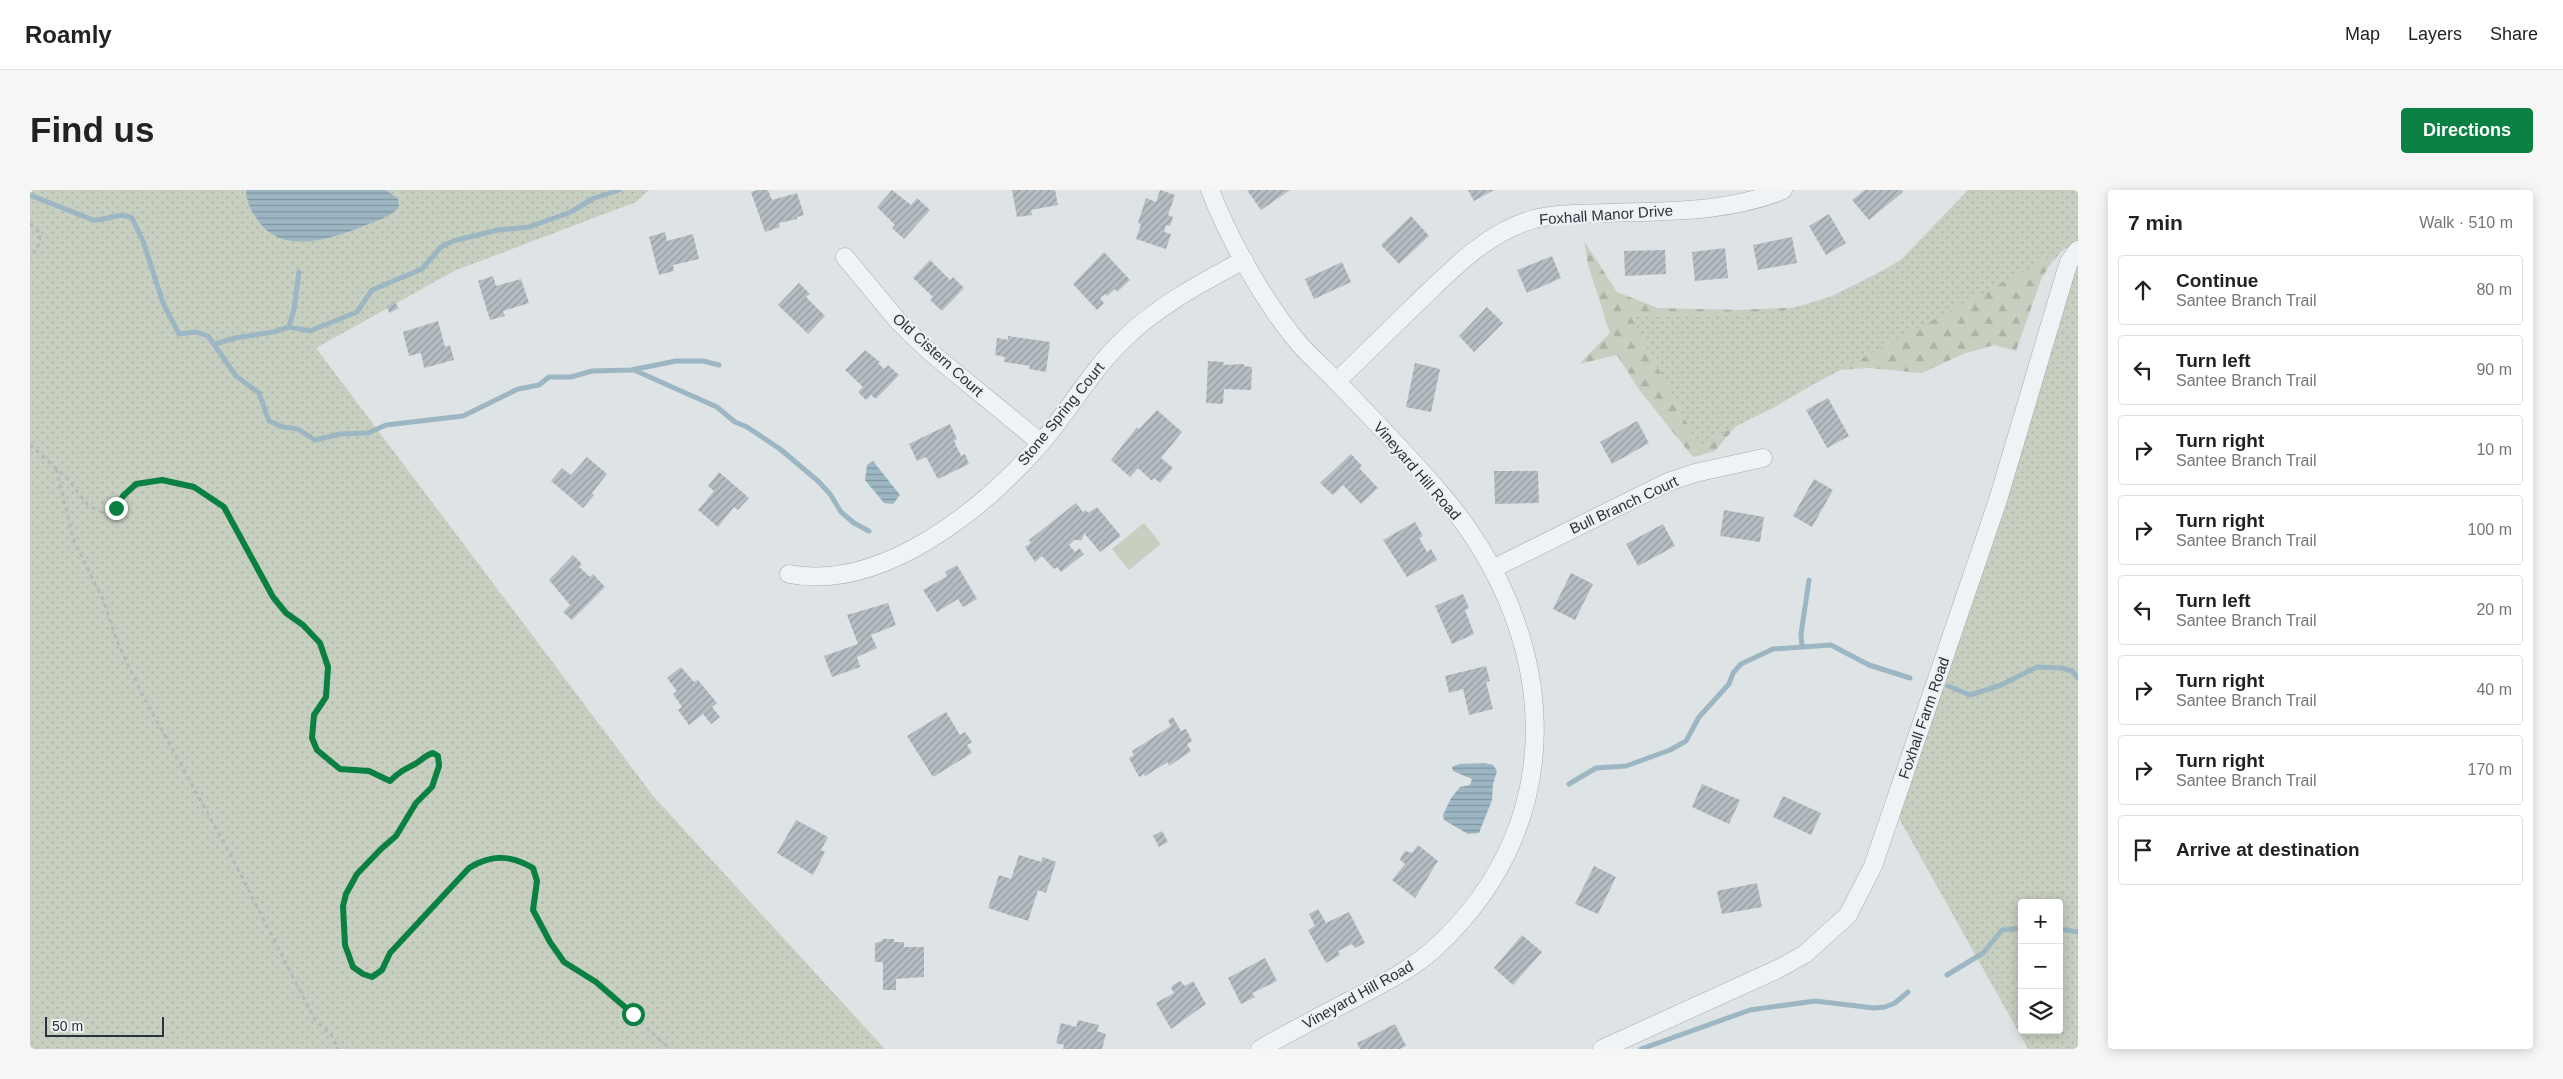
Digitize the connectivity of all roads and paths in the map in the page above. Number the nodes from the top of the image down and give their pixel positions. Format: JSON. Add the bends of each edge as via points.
{"nodes":[{"id":1,"x":1210,"y":190,"type":"edge"},
{"id":2,"x":1783,"y":190,"type":"edge"},
{"id":3,"x":30,"y":224,"type":"edge"},
{"id":4,"x":2078,"y":250,"type":"edge"},
{"id":5,"x":845,"y":257,"type":"dead end"},
{"id":6,"x":30,"y":258,"type":"edge"},
{"id":7,"x":1244,"y":260,"type":"junction"},
{"id":8,"x":1336,"y":381,"type":"junction"},
{"id":9,"x":1041,"y":443,"type":"junction"},
{"id":10,"x":30,"y":445,"type":"edge"},
{"id":11,"x":1763,"y":458,"type":"dead end"},
{"id":12,"x":56,"y":469,"type":"junction"},
{"id":13,"x":1492,"y":569,"type":"junction"},
{"id":14,"x":789,"y":574,"type":"dead end"},
{"id":15,"x":1282,"y":1044,"type":"edge"},
{"id":16,"x":338,"y":1049,"type":"edge"},
{"id":17,"x":670,"y":1049,"type":"edge"},
{"id":18,"x":1260,"y":1049,"type":"edge"},
{"id":19,"x":1602,"y":1049,"type":"edge"}],
"edges":[{"from":1,"to":7,"type":"street","name":"Vineyard Hill Road","via":[[1225,227]]},
{"from":2,"to":8,"type":"street","name":"Foxhall Manor Drive","via":[[1759,200],[1718,207],[1577,214],[1533,219],[1506,229],[1451,271]]},
{"from":3,"to":6,"type":"path","via":[[40,233],[40,244]]},
{"from":4,"to":19,"type":"street","name":"Foxhall Farm Road","via":[[2063,281],[1998,500],[1896,803],[1862,891],[1848,915],[1805,954],[1780,968]]},
{"from":5,"to":9,"type":"street","name":"Old Cistern Court","via":[[898,322]]},
{"from":7,"to":8,"type":"street","name":"Vineyard Hill Road","via":[[1273,308],[1301,345]]},
{"from":7,"to":9,"type":"street","name":"Stone Spring Court","via":[[1149,316],[1122,340],[1091,374]]},
{"from":8,"to":13,"type":"street","name":"Vineyard Hill Road","via":[[1442,495]]},
{"from":9,"to":14,"type":"street","name":"Stone Spring Court","via":[[983,501],[917,546],[849,575],[805,577]]},
{"from":10,"to":12,"type":"path"},
{"from":11,"to":13,"type":"street","name":"Bull Branch Court","via":[[1668,482]]},
{"from":12,"to":16,"type":"path","via":[[74,541],[104,602],[116,639],[143,696],[228,850],[315,1020],[332,1036]]},
{"from":12,"to":17,"type":"path","via":[[88,505],[103,513],[116,508],[136,484],[162,480],[194,487],[224,507],[273,597],[320,643],[328,667],[326,697],[314,715],[312,738],[317,750],[340,769],[369,771],[390,781],[402,770],[418,763],[424,755],[433,753],[438,756],[439,766],[432,787],[416,803],[396,836],[357,874],[346,894],[343,906],[345,945],[353,967],[372,977],[382,970],[390,953],[469,868],[481,860],[502,856],[533,868],[537,881],[533,910],[564,962],[596,982]]},
{"from":13,"to":15,"type":"street","name":"Vineyard Hill Road","via":[[1512,611],[1525,651],[1534,702],[1532,780],[1524,815],[1492,880],[1466,916],[1435,948],[1400,974]]},
{"from":15,"to":18,"type":"street","name":"Vineyard Hill Road"}]}
